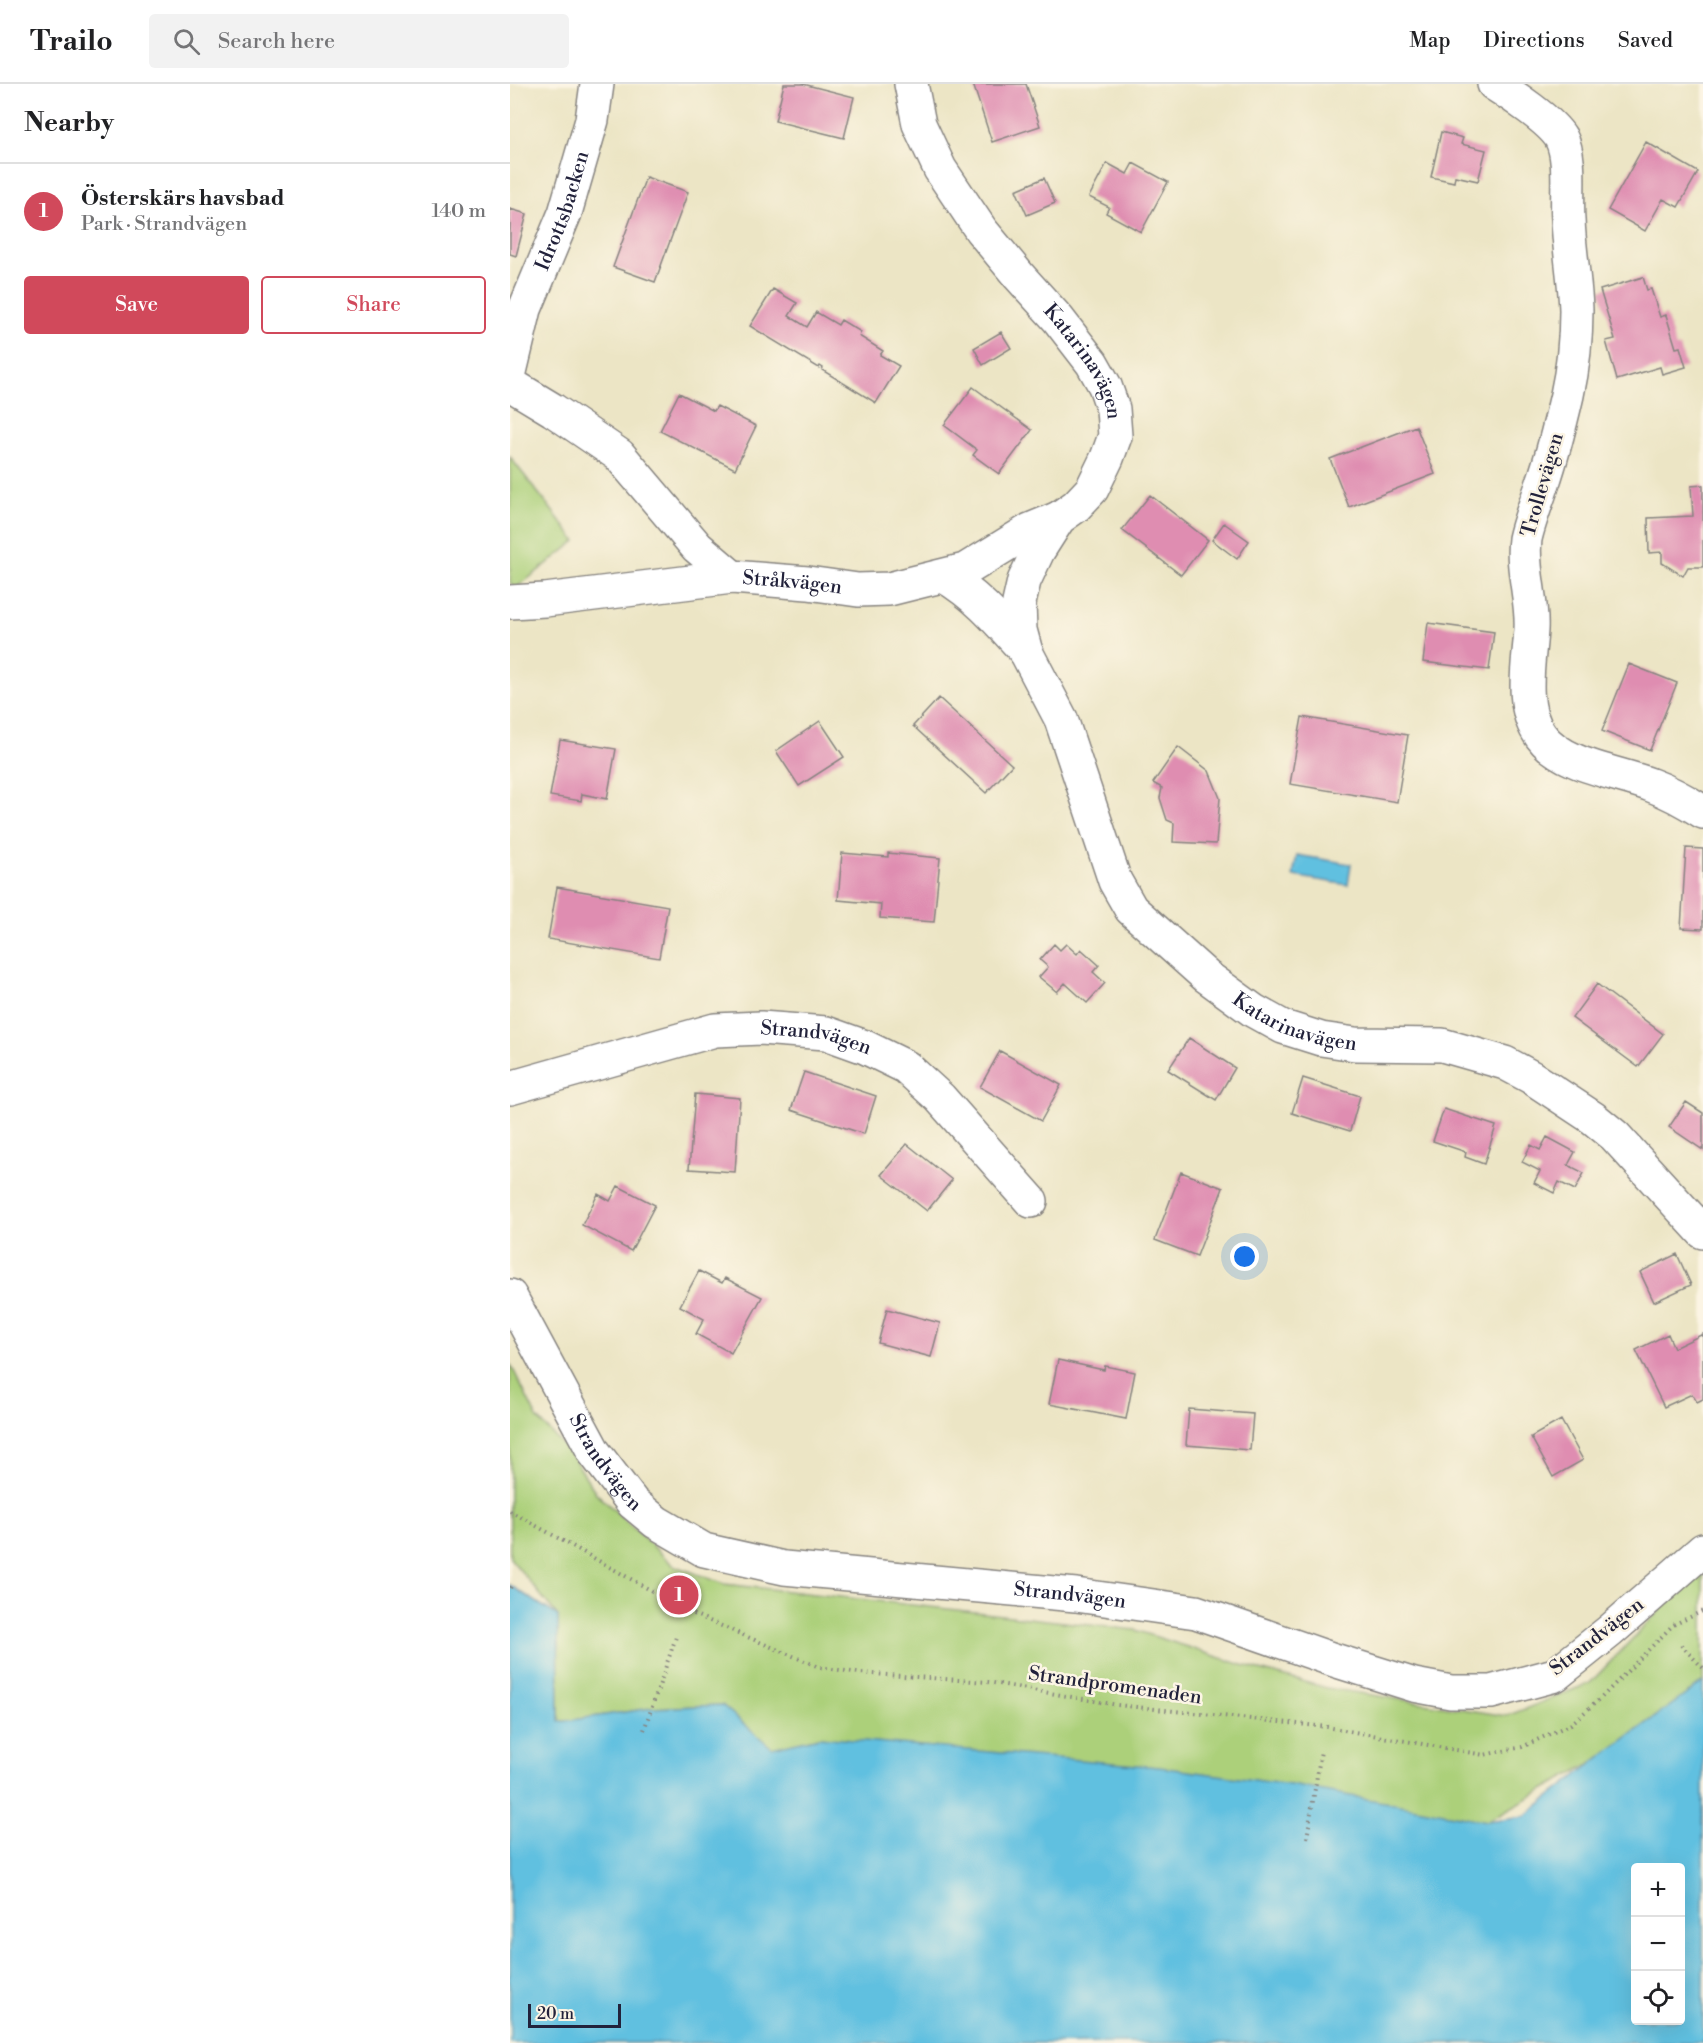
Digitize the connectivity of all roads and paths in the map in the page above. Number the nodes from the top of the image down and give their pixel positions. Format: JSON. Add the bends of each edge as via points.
{"nodes":[{"id":1,"x":597,"y":84,"type":"edge"},
{"id":2,"x":911,"y":84,"type":"edge"},
{"id":3,"x":1494,"y":84,"type":"edge"},
{"id":4,"x":510,"y":372,"type":"edge"},
{"id":5,"x":510,"y":384,"type":"edge"},
{"id":6,"x":1059,"y":518,"type":"junction"},
{"id":7,"x":944,"y":576,"type":"junction"},
{"id":8,"x":732,"y":577,"type":"junction"},
{"id":9,"x":510,"y":602,"type":"edge"},
{"id":10,"x":1026,"y":652,"type":"junction"},
{"id":11,"x":1703,"y":812,"type":"edge"},
{"id":12,"x":510,"y":1088,"type":"edge"},
{"id":13,"x":1031,"y":1201,"type":"dead end"},
{"id":14,"x":1703,"y":1232,"type":"edge"},
{"id":15,"x":510,"y":1296,"type":"edge"},
{"id":16,"x":510,"y":1510,"type":"edge"},
{"id":17,"x":1703,"y":1550,"type":"edge"},
{"id":18,"x":1703,"y":1611,"type":"edge"},
{"id":19,"x":676,"y":1637,"type":"dead end"},
{"id":20,"x":1681,"y":1645,"type":"dead end"},
{"id":21,"x":1703,"y":1668,"type":"edge"},
{"id":22,"x":644,"y":1730,"type":"dead end"},
{"id":23,"x":1321,"y":1751,"type":"dead end"},
{"id":24,"x":1307,"y":1838,"type":"dead end"}],
"edges":[{"from":1,"to":4,"type":"street","name":"Idrottsbacken","via":[[565,213],[525,309]]},
{"from":2,"to":6,"type":"street","name":"Katarinavägen","via":[[919,124],[951,187],[996,248],[1092,363],[1113,409],[1115,436],[1092,489]]},
{"from":3,"to":11,"type":"street","name":"Trollevägen","via":[[1543,120],[1560,138],[1567,160],[1576,310],[1567,393],[1525,540],[1531,624],[1527,686],[1531,717],[1540,735],[1564,756],[1650,785]]},
{"from":5,"to":8,"type":"street","via":[[619,455],[698,547]]},
{"from":6,"to":7,"type":"street","name":"Stråkvägen","via":[[1030,530],[964,570]]},
{"from":6,"to":10,"type":"street","name":"Katarinavägen","via":[[1024,581],[1019,603]]},
{"from":7,"to":8,"type":"street","name":"Stråkvägen","via":[[889,589],[858,590]]},
{"from":7,"to":10,"type":"street","name":"Katarinavägen","via":[[986,607]]},
{"from":8,"to":9,"type":"street","name":"Stråkvägen"},
{"from":10,"to":14,"type":"street","name":"Katarinavägen","via":[[1061,719],[1120,890],[1131,909],[1206,976],[1283,1027],[1321,1039],[1355,1044],[1442,1045],[1505,1063],[1615,1136]]},
{"from":12,"to":13,"type":"street","name":"Strandvägen","via":[[716,1030],[761,1028],[826,1033],[906,1067],[940,1098]]},
{"from":15,"to":17,"type":"street","name":"Strandvägen","via":[[594,1452],[633,1503],[656,1522],[704,1550],[784,1568],[1076,1595],[1196,1612],[1414,1685],[1452,1692],[1491,1692],[1555,1675]]},
{"from":16,"to":18,"type":"path","name":"Strandpromenaden","via":[[693,1614],[819,1667],[988,1682],[1117,1704],[1327,1727],[1484,1755],[1522,1747],[1571,1724],[1673,1625]]},
{"from":19,"to":22,"type":"path"},
{"from":20,"to":21,"type":"path"},
{"from":23,"to":24,"type":"path"}]}
